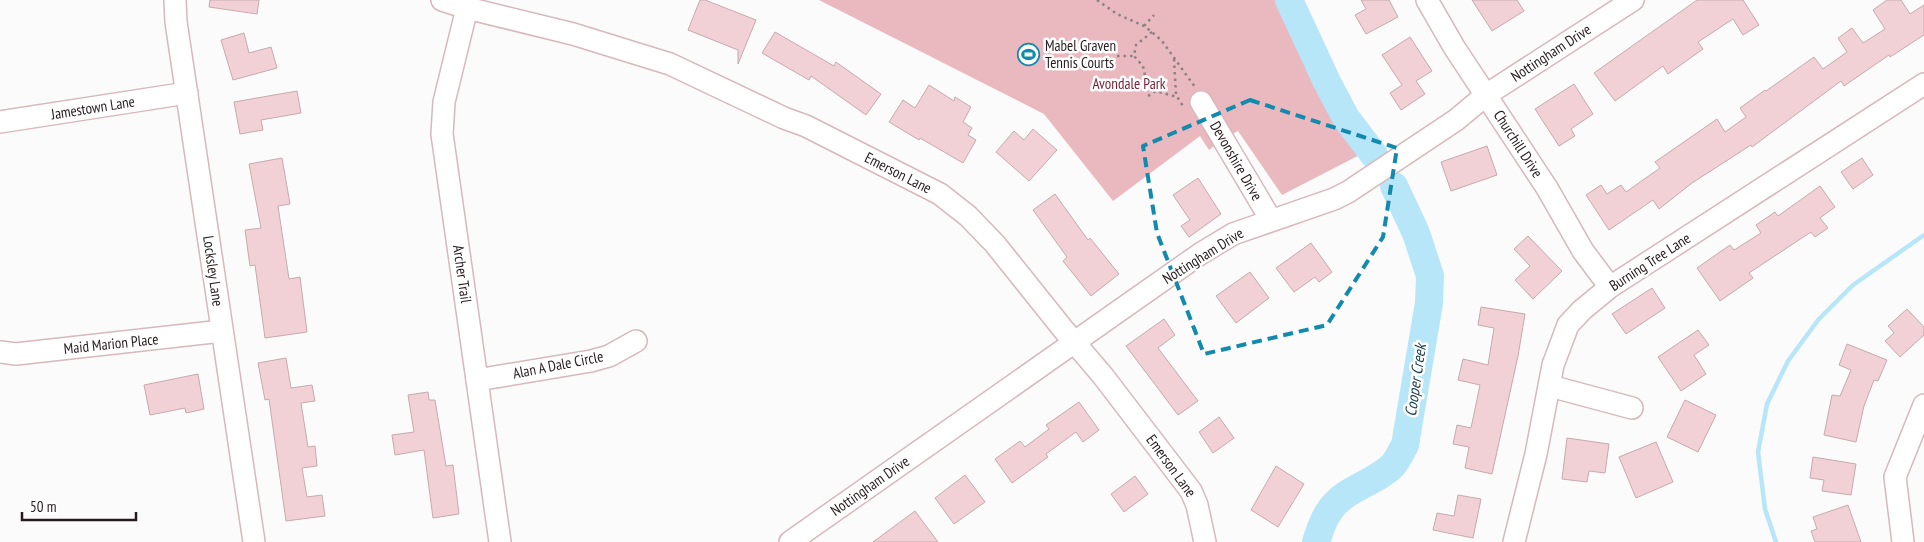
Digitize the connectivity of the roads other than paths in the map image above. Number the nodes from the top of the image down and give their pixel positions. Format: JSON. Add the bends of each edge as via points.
{"nodes":[{"id":1,"x":175,"y":0,"type":"edge"},
{"id":2,"x":442,"y":0,"type":"edge"},
{"id":3,"x":1427,"y":0,"type":"edge"},
{"id":4,"x":1633,"y":0,"type":"edge"},
{"id":5,"x":467,"y":8,"type":"junction"},
{"id":6,"x":1924,"y":84,"type":"edge"},
{"id":7,"x":187,"y":93,"type":"junction"},
{"id":8,"x":1486,"y":95,"type":"junction"},
{"id":9,"x":1201,"y":102,"type":"dead end"},
{"id":10,"x":0,"y":122,"type":"edge"},
{"id":11,"x":1271,"y":220,"type":"junction"},
{"id":12,"x":1610,"y":287,"type":"junction"},
{"id":13,"x":222,"y":331,"type":"junction"},
{"id":14,"x":636,"y":341,"type":"dead end"},
{"id":15,"x":1076,"y":342,"type":"junction"},
{"id":16,"x":0,"y":352,"type":"edge"},
{"id":17,"x":477,"y":380,"type":"junction"},
{"id":18,"x":1550,"y":386,"type":"junction"},
{"id":19,"x":1924,"y":405,"type":"edge"},
{"id":20,"x":1632,"y":408,"type":"dead end"},
{"id":21,"x":254,"y":542,"type":"edge"},
{"id":22,"x":500,"y":542,"type":"edge"},
{"id":23,"x":790,"y":542,"type":"edge"},
{"id":24,"x":1205,"y":542,"type":"edge"},
{"id":25,"x":1514,"y":542,"type":"edge"},
{"id":26,"x":1903,"y":542,"type":"edge"}],
"edges":[{"from":1,"to":7,"type":"street","name":"Locksley Lane"},
{"from":2,"to":5,"type":"street","name":"Emerson Lane"},
{"from":3,"to":8,"type":"street","name":"Churchill Drive"},
{"from":4,"to":8,"type":"street","name":"Nottingham Drive"},
{"from":5,"to":15,"type":"street","name":"Emerson Lane","via":[[573,34],[670,64],[806,126],[940,194],[968,216],[995,244]]},
{"from":5,"to":17,"type":"street","name":"Archer Trail","via":[[444,102],[442,134]]},
{"from":6,"to":12,"type":"street","name":"Burning Tree Lane"},
{"from":7,"to":10,"type":"street","name":"Jamestown Lane"},
{"from":7,"to":13,"type":"street","name":"Locksley Lane"},
{"from":8,"to":11,"type":"street","name":"Nottingham Drive","via":[[1456,120],[1348,192]]},
{"from":8,"to":12,"type":"street","name":"Churchill Drive","via":[[1547,188],[1583,251]]},
{"from":9,"to":11,"type":"street","name":"Devonshire Drive"},
{"from":11,"to":15,"type":"street","name":"Nottingham Drive","via":[[1233,234],[1200,254]]},
{"from":12,"to":18,"type":"street","name":"Burning Tree Lane","via":[[1568,325],[1553,365]]},
{"from":13,"to":16,"type":"street","name":"Maid Marion Place","via":[[16,354]]},
{"from":13,"to":21,"type":"street","name":"Locksley Lane"},
{"from":14,"to":17,"type":"street","name":"Alan A Dale Circle","via":[[609,356],[591,361]]},
{"from":15,"to":23,"type":"street","name":"Nottingham Drive"},
{"from":15,"to":24,"type":"street","name":"Emerson Lane","via":[[1191,491]]},
{"from":17,"to":22,"type":"street","name":"Archer Trail"},
{"from":18,"to":20,"type":"street"},
{"from":18,"to":25,"type":"street","name":"Burning Tree Lane"},
{"from":19,"to":26,"type":"street","via":[[1895,477]]}]}
